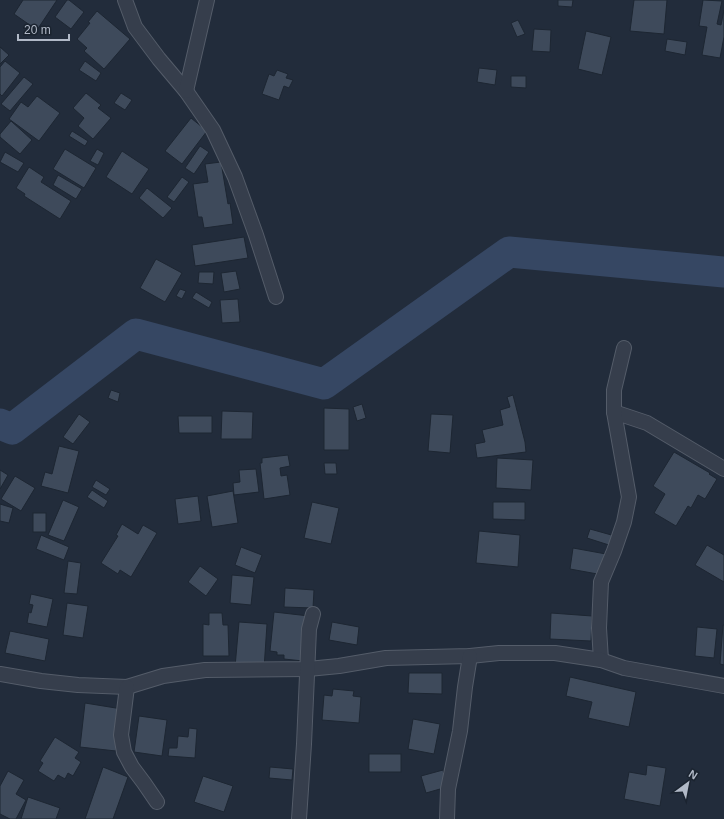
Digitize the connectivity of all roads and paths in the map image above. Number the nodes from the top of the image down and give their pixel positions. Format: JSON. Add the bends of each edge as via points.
{"nodes":[{"id":1,"x":125,"y":0,"type":"edge"},
{"id":2,"x":207,"y":0,"type":"edge"},
{"id":3,"x":186,"y":91,"type":"junction"},
{"id":4,"x":276,"y":297,"type":"dead end"},
{"id":5,"x":624,"y":348,"type":"dead end"},
{"id":6,"x":614,"y":412,"type":"junction"},
{"id":7,"x":724,"y":469,"type":"edge"},
{"id":8,"x":313,"y":614,"type":"dead end"},
{"id":9,"x":470,"y":656,"type":"junction"},
{"id":10,"x":601,"y":660,"type":"junction"},
{"id":11,"x":308,"y":669,"type":"junction"},
{"id":12,"x":0,"y":674,"type":"edge"},
{"id":13,"x":724,"y":686,"type":"edge"},
{"id":14,"x":127,"y":687,"type":"junction"},
{"id":15,"x":157,"y":802,"type":"dead end"},
{"id":16,"x":299,"y":819,"type":"edge"},
{"id":17,"x":446,"y":819,"type":"edge"}],
"edges":[{"from":1,"to":3,"type":"street","via":[[134,27]]},
{"from":2,"to":3,"type":"street"},
{"from":3,"to":4,"type":"street","via":[[214,130],[235,177]]},
{"from":5,"to":6,"type":"street","via":[[614,390]]},
{"from":6,"to":7,"type":"street","via":[[647,423]]},
{"from":6,"to":10,"type":"street","via":[[629,497],[624,522],[601,582]]},
{"from":8,"to":11,"type":"street","via":[[309,629]]},
{"from":9,"to":10,"type":"street","via":[[556,653]]},
{"from":9,"to":11,"type":"street","via":[[386,658]]},
{"from":9,"to":17,"type":"street","via":[[460,731],[448,789]]},
{"from":10,"to":13,"type":"street","via":[[624,668]]},
{"from":11,"to":14,"type":"street","via":[[205,670],[163,676]]},
{"from":11,"to":16,"type":"street"},
{"from":12,"to":14,"type":"street","via":[[78,686]]},
{"from":14,"to":15,"type":"street","via":[[121,735],[124,752]]}]}
